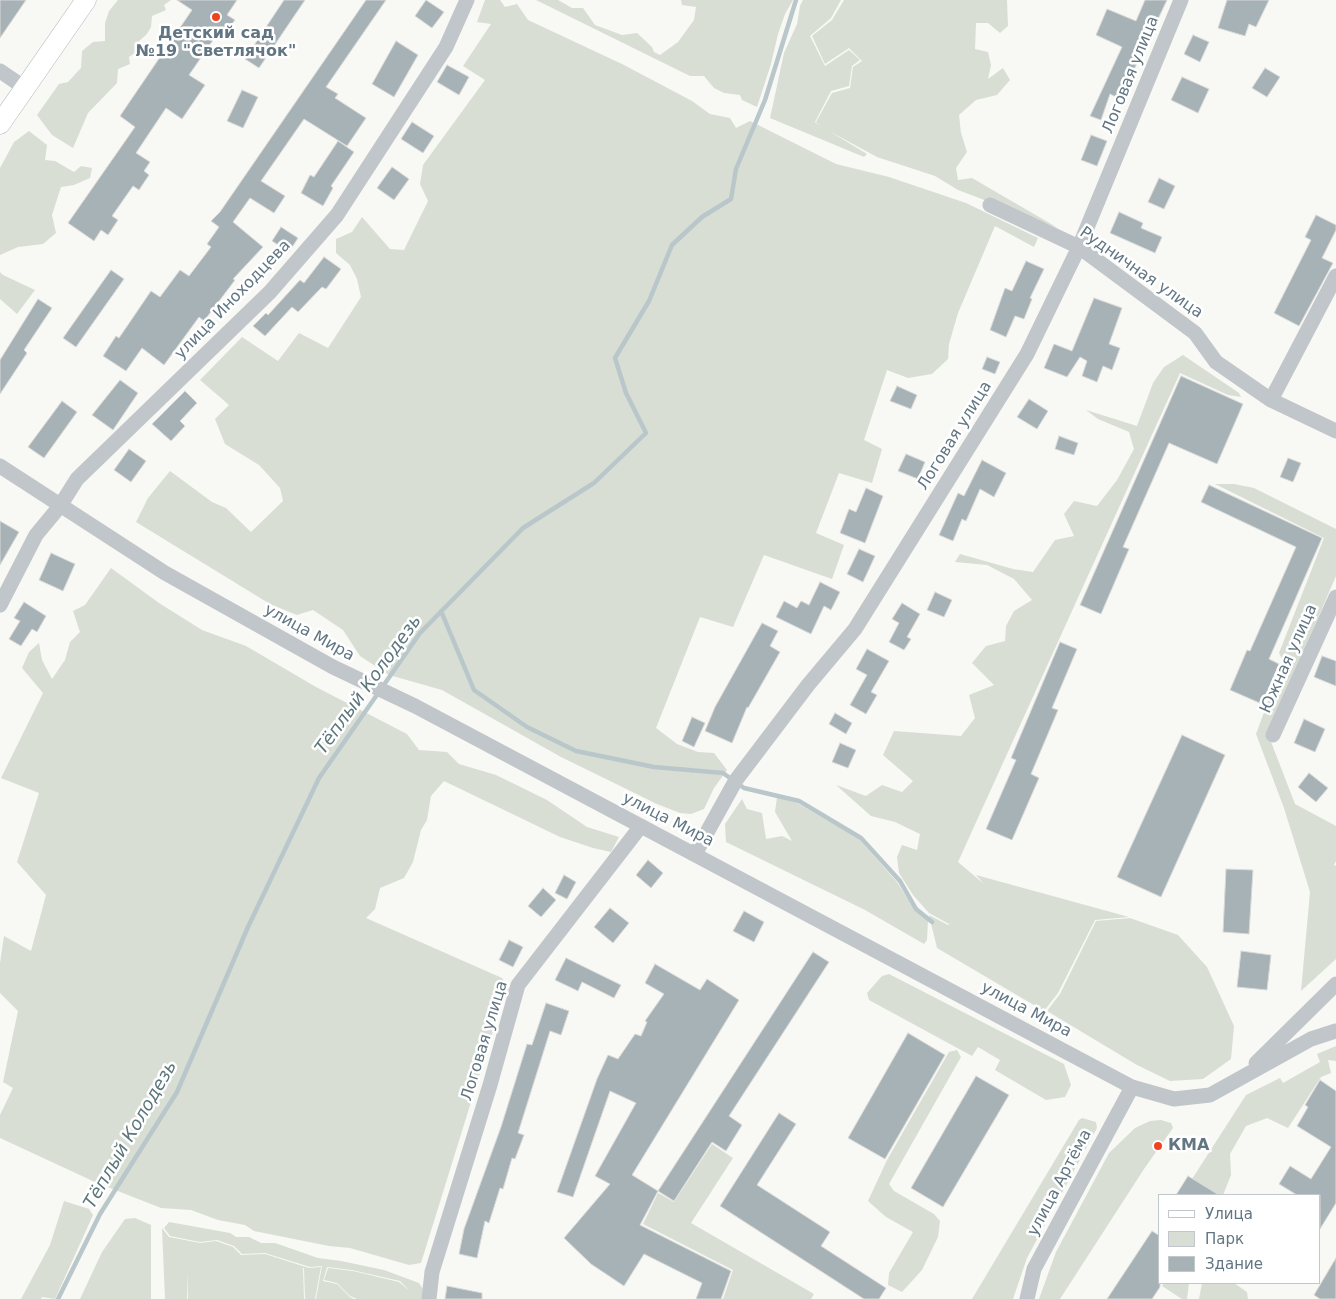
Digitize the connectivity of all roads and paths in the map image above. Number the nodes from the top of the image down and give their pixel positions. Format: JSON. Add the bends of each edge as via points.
{"nodes":[{"id":1,"x":86,"y":0,"type":"edge"},
{"id":2,"x":467,"y":0,"type":"edge"},
{"id":3,"x":1181,"y":0,"type":"edge"},
{"id":4,"x":0,"y":72,"type":"edge"},
{"id":5,"x":25,"y":88,"type":"junction"},
{"id":6,"x":0,"y":124,"type":"edge"},
{"id":7,"x":990,"y":205,"type":"dead end"},
{"id":8,"x":1079,"y":247,"type":"junction"},
{"id":9,"x":1336,"y":276,"type":"edge"},
{"id":10,"x":1271,"y":400,"type":"junction"},
{"id":11,"x":1336,"y":431,"type":"edge"},
{"id":12,"x":0,"y":466,"type":"edge"},
{"id":13,"x":60,"y":506,"type":"junction"},
{"id":14,"x":1336,"y":597,"type":"edge"},
{"id":15,"x":0,"y":605,"type":"edge"},
{"id":16,"x":1273,"y":735,"type":"dead end"},
{"id":17,"x":641,"y":826,"type":"junction"},
{"id":18,"x":695,"y":854,"type":"junction"},
{"id":19,"x":1336,"y":984,"type":"edge"},
{"id":20,"x":1336,"y":1031,"type":"edge"},
{"id":21,"x":1242,"y":1076,"type":"junction"},
{"id":22,"x":1132,"y":1087,"type":"junction"},
{"id":23,"x":430,"y":1299,"type":"edge"},
{"id":24,"x":1027,"y":1299,"type":"edge"}],
"edges":[{"from":1,"to":5,"type":"main road"},
{"from":2,"to":13,"type":"street","name":"улица Иноходцева","via":[[446,47],[337,214],[270,292],[77,479]]},
{"from":3,"to":8,"type":"street","name":"Логовая улица"},
{"from":4,"to":5,"type":"street"},
{"from":5,"to":6,"type":"main road"},
{"from":7,"to":8,"type":"street","name":"Рудничная улица"},
{"from":8,"to":10,"type":"street","name":"Рудничная улица","via":[[1196,333],[1216,362]]},
{"from":8,"to":18,"type":"street","name":"Логовая улица","via":[[1027,354],[860,621],[736,780]]},
{"from":9,"to":10,"type":"street"},
{"from":10,"to":11,"type":"street","name":"Рудничная улица"},
{"from":12,"to":13,"type":"street","name":"улица Мира"},
{"from":13,"to":15,"type":"street","name":"улица Иноходцева","via":[[36,535]]},
{"from":13,"to":17,"type":"street","name":"улица Мира","via":[[165,573],[334,667],[415,706]]},
{"from":14,"to":16,"type":"street","name":"Южная улица"},
{"from":17,"to":18,"type":"street","name":"улица Мира"},
{"from":17,"to":23,"type":"street","name":"Логовая улица","via":[[518,985],[432,1272]]},
{"from":18,"to":22,"type":"street","name":"улица Мира"},
{"from":19,"to":21,"type":"street"},
{"from":20,"to":21,"type":"street","name":"улица Мира","via":[[1311,1039]]},
{"from":21,"to":22,"type":"street","name":"улица Мира","via":[[1217,1092],[1196,1098],[1174,1099]]},
{"from":22,"to":24,"type":"street","name":"улица Артёма","via":[[1034,1269]]}]}
